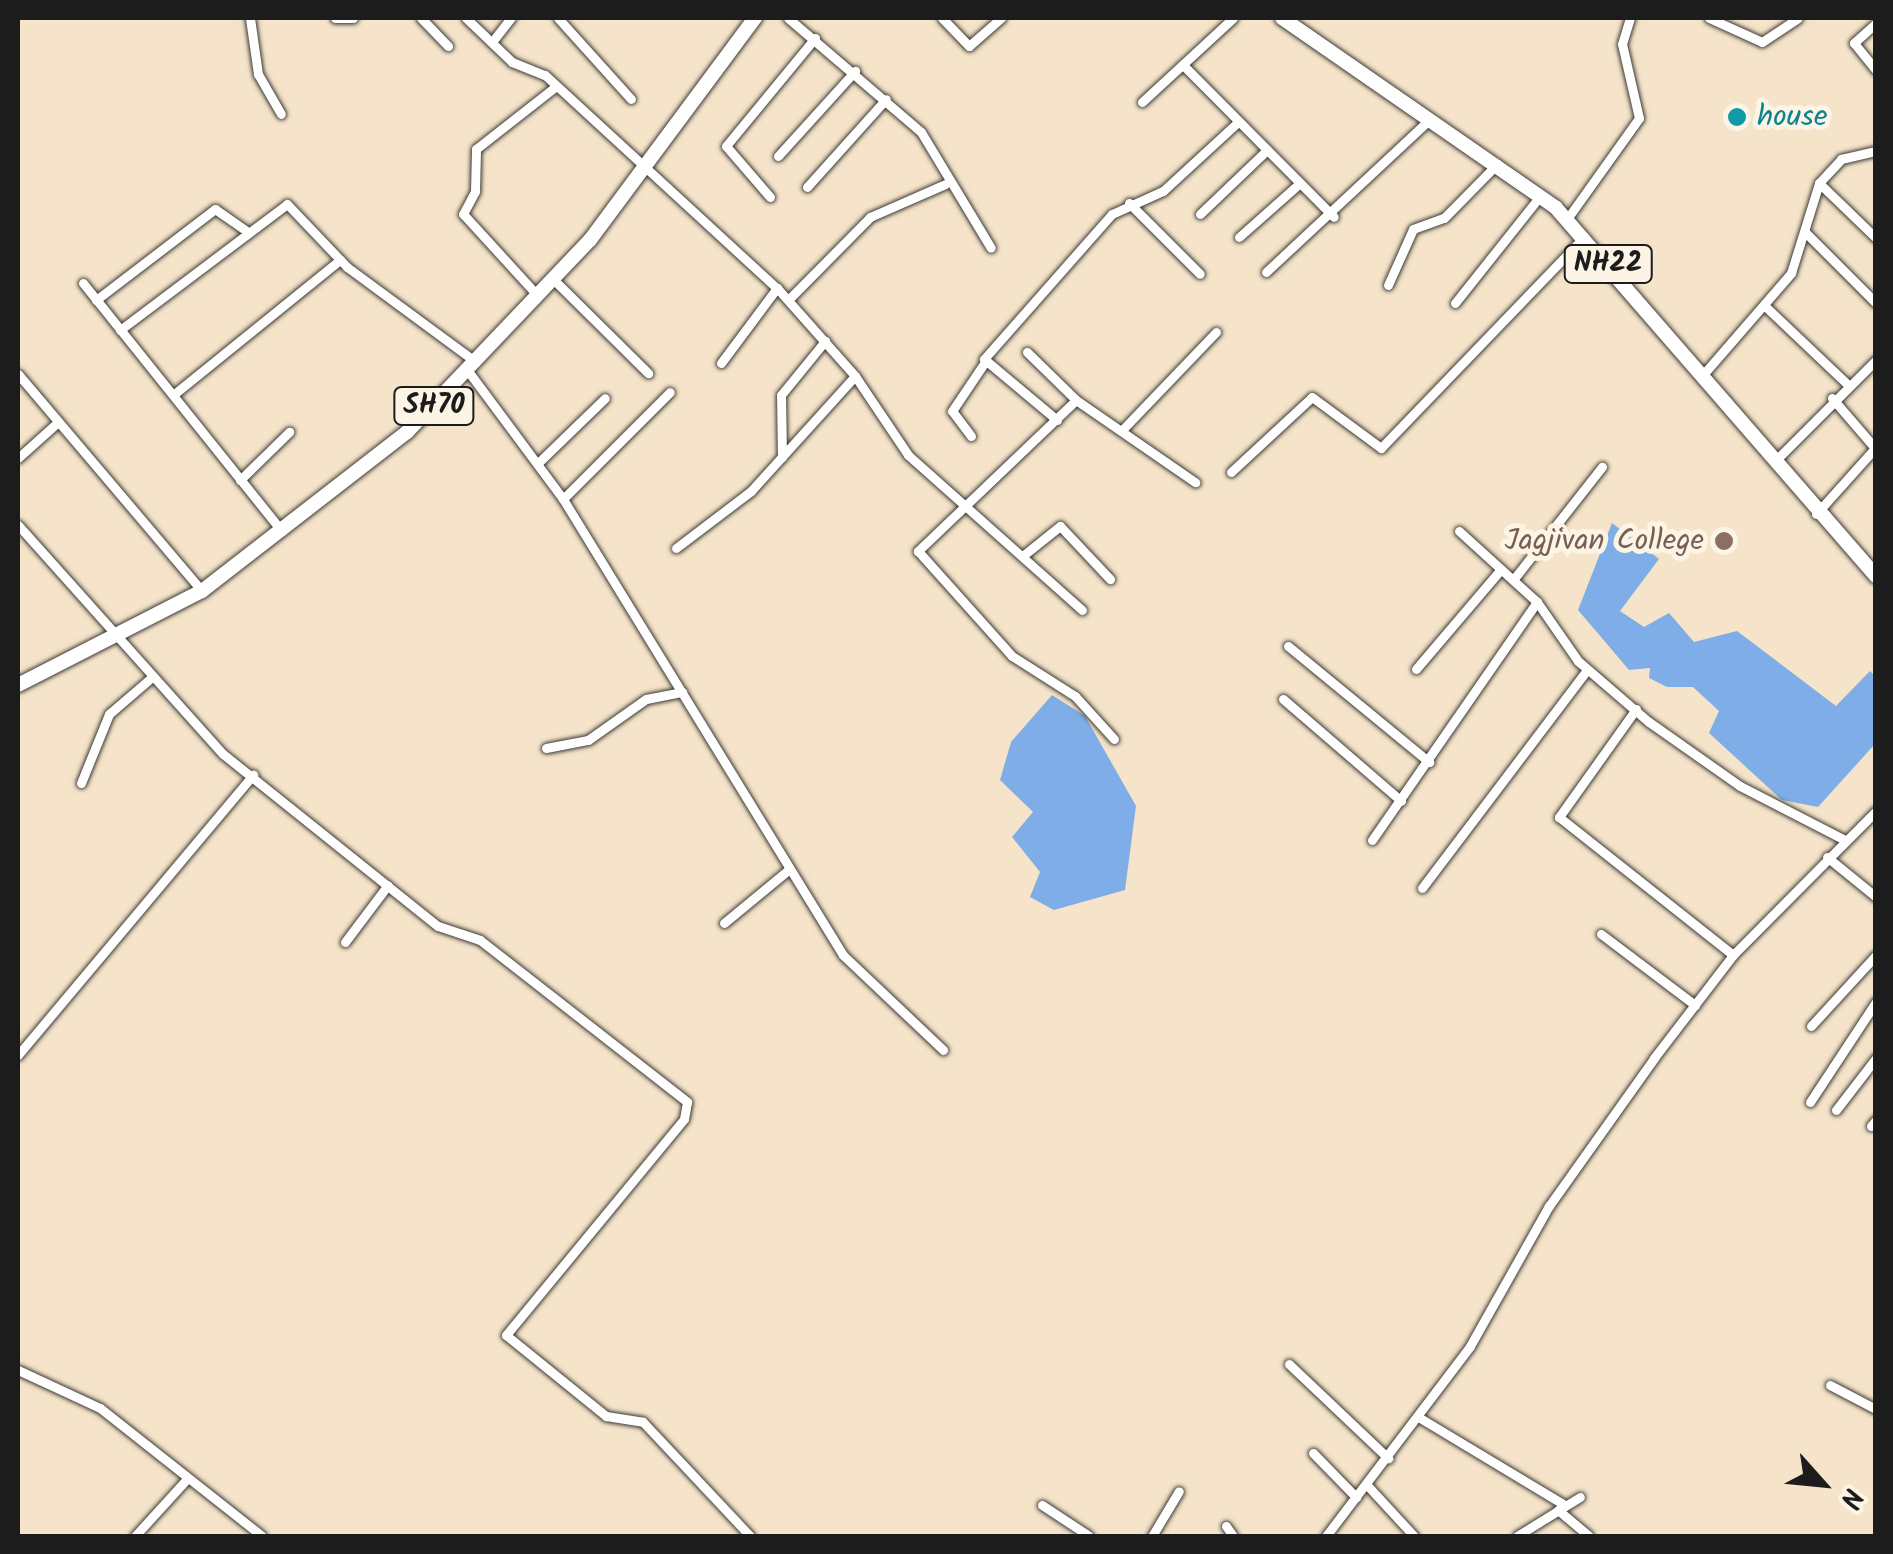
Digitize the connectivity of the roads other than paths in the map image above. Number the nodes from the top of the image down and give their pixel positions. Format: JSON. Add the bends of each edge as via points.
{"nodes":[{"id":1,"x":250,"y":18,"type":"edge"},
{"id":2,"x":336,"y":18,"type":"edge"},
{"id":3,"x":353,"y":18,"type":"edge"},
{"id":4,"x":421,"y":18,"type":"edge"},
{"id":5,"x":466,"y":18,"type":"edge"},
{"id":6,"x":511,"y":18,"type":"edge"},
{"id":7,"x":558,"y":18,"type":"edge"},
{"id":8,"x":755,"y":18,"type":"edge"},
{"id":9,"x":788,"y":18,"type":"edge"},
{"id":10,"x":942,"y":18,"type":"edge"},
{"id":11,"x":1001,"y":18,"type":"edge"},
{"id":12,"x":1232,"y":18,"type":"edge"},
{"id":13,"x":1282,"y":18,"type":"edge"},
{"id":14,"x":1630,"y":18,"type":"edge"},
{"id":15,"x":1709,"y":18,"type":"edge"},
{"id":16,"x":1798,"y":18,"type":"edge"},
{"id":17,"x":1876,"y":23,"type":"edge"},
{"id":18,"x":815,"y":38,"type":"junction"},
{"id":19,"x":492,"y":42,"type":"junction"},
{"id":20,"x":448,"y":46,"type":"dead end"},
{"id":21,"x":1185,"y":67,"type":"junction"},
{"id":22,"x":855,"y":70,"type":"junction"},
{"id":23,"x":1876,"y":70,"type":"edge"},
{"id":24,"x":556,"y":88,"type":"junction"},
{"id":25,"x":632,"y":99,"type":"dead end"},
{"id":26,"x":886,"y":99,"type":"junction"},
{"id":27,"x":1142,"y":102,"type":"dead end"},
{"id":28,"x":281,"y":114,"type":"dead end"},
{"id":29,"x":1428,"y":120,"type":"junction"},
{"id":30,"x":1237,"y":124,"type":"junction"},
{"id":31,"x":1266,"y":150,"type":"junction"},
{"id":32,"x":1876,"y":151,"type":"edge"},
{"id":33,"x":778,"y":156,"type":"dead end"},
{"id":34,"x":1498,"y":164,"type":"junction"},
{"id":35,"x":644,"y":169,"type":"junction"},
{"id":36,"x":1819,"y":182,"type":"junction"},
{"id":37,"x":945,"y":184,"type":"junction"},
{"id":38,"x":1298,"y":184,"type":"junction"},
{"id":39,"x":807,"y":186,"type":"dead end"},
{"id":40,"x":1541,"y":194,"type":"junction"},
{"id":41,"x":770,"y":198,"type":"dead end"},
{"id":42,"x":1128,"y":204,"type":"junction"},
{"id":43,"x":1200,"y":214,"type":"dead end"},
{"id":44,"x":1334,"y":217,"type":"junction"},
{"id":45,"x":1567,"y":219,"type":"junction"},
{"id":46,"x":248,"y":232,"type":"junction"},
{"id":47,"x":1805,"y":232,"type":"junction"},
{"id":48,"x":1239,"y":237,"type":"dead end"},
{"id":49,"x":1584,"y":237,"type":"junction"},
{"id":50,"x":1876,"y":238,"type":"edge"},
{"id":51,"x":991,"y":248,"type":"dead end"},
{"id":52,"x":340,"y":260,"type":"junction"},
{"id":53,"x":1266,"y":272,"type":"dead end"},
{"id":54,"x":1200,"y":274,"type":"dead end"},
{"id":55,"x":553,"y":280,"type":"junction"},
{"id":56,"x":83,"y":284,"type":"dead end"},
{"id":57,"x":1388,"y":285,"type":"dead end"},
{"id":58,"x":777,"y":288,"type":"junction"},
{"id":59,"x":538,"y":296,"type":"junction"},
{"id":60,"x":96,"y":300,"type":"junction"},
{"id":61,"x":788,"y":300,"type":"junction"},
{"id":62,"x":1455,"y":303,"type":"dead end"},
{"id":63,"x":1876,"y":303,"type":"edge"},
{"id":64,"x":1768,"y":308,"type":"junction"},
{"id":65,"x":120,"y":330,"type":"junction"},
{"id":66,"x":1216,"y":332,"type":"dead end"},
{"id":67,"x":825,"y":341,"type":"junction"},
{"id":68,"x":1027,"y":352,"type":"dead end"},
{"id":69,"x":1876,"y":360,"type":"edge"},
{"id":70,"x":984,"y":362,"type":"junction"},
{"id":71,"x":721,"y":363,"type":"dead end"},
{"id":72,"x":472,"y":367,"type":"junction"},
{"id":73,"x":648,"y":373,"type":"dead end"},
{"id":74,"x":18,"y":374,"type":"edge"},
{"id":75,"x":855,"y":376,"type":"junction"},
{"id":76,"x":1702,"y":377,"type":"junction"},
{"id":77,"x":1846,"y":383,"type":"junction"},
{"id":78,"x":670,"y":392,"type":"dead end"},
{"id":79,"x":173,"y":396,"type":"junction"},
{"id":80,"x":606,"y":398,"type":"dead end"},
{"id":81,"x":1832,"y":398,"type":"junction"},
{"id":82,"x":1076,"y":400,"type":"junction"},
{"id":83,"x":1057,"y":420,"type":"junction"},
{"id":84,"x":58,"y":422,"type":"junction"},
{"id":85,"x":1124,"y":428,"type":"junction"},
{"id":86,"x":289,"y":432,"type":"dead end"},
{"id":87,"x":971,"y":436,"type":"dead end"},
{"id":88,"x":782,"y":457,"type":"junction"},
{"id":89,"x":18,"y":458,"type":"edge"},
{"id":90,"x":1872,"y":461,"type":"edge"},
{"id":91,"x":1773,"y":462,"type":"junction"},
{"id":92,"x":538,"y":463,"type":"junction"},
{"id":93,"x":1602,"y":468,"type":"dead end"},
{"id":94,"x":1231,"y":472,"type":"dead end"},
{"id":95,"x":240,"y":480,"type":"junction"},
{"id":96,"x":1195,"y":482,"type":"dead end"},
{"id":97,"x":564,"y":498,"type":"junction"},
{"id":98,"x":968,"y":508,"type":"junction"},
{"id":99,"x":1816,"y":514,"type":"junction"},
{"id":100,"x":18,"y":525,"type":"edge"},
{"id":101,"x":1459,"y":531,"type":"dead end"},
{"id":102,"x":283,"y":532,"type":"junction"},
{"id":103,"x":676,"y":548,"type":"dead end"},
{"id":104,"x":1025,"y":554,"type":"junction"},
{"id":105,"x":1501,"y":569,"type":"junction"},
{"id":106,"x":1876,"y":576,"type":"edge"},
{"id":107,"x":1110,"y":579,"type":"dead end"},
{"id":108,"x":1513,"y":580,"type":"junction"},
{"id":109,"x":202,"y":591,"type":"junction"},
{"id":110,"x":1537,"y":602,"type":"junction"},
{"id":111,"x":1082,"y":610,"type":"dead end"},
{"id":112,"x":117,"y":636,"type":"junction"},
{"id":113,"x":1288,"y":646,"type":"dead end"},
{"id":114,"x":1416,"y":669,"type":"dead end"},
{"id":115,"x":1587,"y":670,"type":"junction"},
{"id":116,"x":152,"y":677,"type":"junction"},
{"id":117,"x":18,"y":685,"type":"edge"},
{"id":118,"x":682,"y":692,"type":"junction"},
{"id":119,"x":1282,"y":700,"type":"dead end"},
{"id":120,"x":1636,"y":709,"type":"junction"},
{"id":121,"x":1114,"y":739,"type":"dead end"},
{"id":122,"x":546,"y":748,"type":"dead end"},
{"id":123,"x":1429,"y":762,"type":"junction"},
{"id":124,"x":253,"y":775,"type":"junction"},
{"id":125,"x":81,"y":783,"type":"dead end"},
{"id":126,"x":1400,"y":801,"type":"junction"},
{"id":127,"x":1876,"y":810,"type":"edge"},
{"id":128,"x":1372,"y":840,"type":"dead end"},
{"id":129,"x":1845,"y":840,"type":"junction"},
{"id":130,"x":1827,"y":857,"type":"junction"},
{"id":131,"x":787,"y":871,"type":"junction"},
{"id":132,"x":388,"y":886,"type":"junction"},
{"id":133,"x":1422,"y":888,"type":"dead end"},
{"id":134,"x":1876,"y":897,"type":"edge"},
{"id":135,"x":724,"y":923,"type":"dead end"},
{"id":136,"x":1602,"y":934,"type":"dead end"},
{"id":137,"x":344,"y":942,"type":"dead end"},
{"id":138,"x":1733,"y":955,"type":"junction"},
{"id":139,"x":1876,"y":955,"type":"edge"},
{"id":140,"x":1876,"y":1002,"type":"edge"},
{"id":141,"x":1695,"y":1005,"type":"junction"},
{"id":142,"x":1811,"y":1026,"type":"dead end"},
{"id":143,"x":943,"y":1050,"type":"dead end"},
{"id":144,"x":18,"y":1056,"type":"edge"},
{"id":145,"x":1876,"y":1058,"type":"edge"},
{"id":146,"x":1810,"y":1102,"type":"dead end"},
{"id":147,"x":1836,"y":1110,"type":"dead end"},
{"id":148,"x":1289,"y":1364,"type":"dead end"},
{"id":149,"x":18,"y":1370,"type":"edge"},
{"id":150,"x":1830,"y":1385,"type":"dead end"},
{"id":151,"x":1876,"y":1409,"type":"edge"},
{"id":152,"x":1420,"y":1418,"type":"junction"},
{"id":153,"x":1313,"y":1453,"type":"dead end"},
{"id":154,"x":1388,"y":1458,"type":"junction"},
{"id":155,"x":184,"y":1482,"type":"junction"},
{"id":156,"x":1366,"y":1484,"type":"junction"},
{"id":157,"x":1178,"y":1491,"type":"dead end"},
{"id":158,"x":1356,"y":1497,"type":"junction"},
{"id":159,"x":1580,"y":1497,"type":"dead end"},
{"id":160,"x":1042,"y":1505,"type":"dead end"},
{"id":161,"x":1561,"y":1507,"type":"junction"},
{"id":162,"x":1226,"y":1526,"type":"dead end"},
{"id":163,"x":1407,"y":1534,"type":"edge"},
{"id":164,"x":255,"y":1535,"type":"edge"},
{"id":165,"x":135,"y":1536,"type":"edge"},
{"id":166,"x":750,"y":1536,"type":"edge"},
{"id":167,"x":1089,"y":1536,"type":"edge"},
{"id":168,"x":1152,"y":1536,"type":"edge"},
{"id":169,"x":1233,"y":1536,"type":"edge"},
{"id":170,"x":1326,"y":1536,"type":"edge"},
{"id":171,"x":1517,"y":1536,"type":"edge"},
{"id":172,"x":1589,"y":1536,"type":"edge"}],
"edges":[{"from":1,"to":28,"type":"street","via":[[258,74]]},
{"from":2,"to":3,"type":"street"},
{"from":4,"to":20,"type":"street"},
{"from":5,"to":19,"type":"street"},
{"from":6,"to":19,"type":"street"},
{"from":7,"to":25,"type":"street"},
{"from":8,"to":35,"type":"main road","number":"SH70"},
{"from":9,"to":18,"type":"street"},
{"from":10,"to":11,"type":"street","via":[[966,46]]},
{"from":12,"to":21,"type":"street"},
{"from":13,"to":29,"type":"main road","number":"NH22"},
{"from":14,"to":45,"type":"street","via":[[1621,36],[1639,118]]},
{"from":15,"to":16,"type":"street","via":[[1762,42]]},
{"from":17,"to":23,"type":"street","via":[[1854,43]]},
{"from":18,"to":22,"type":"street"},
{"from":18,"to":41,"type":"street","via":[[726,146]]},
{"from":19,"to":24,"type":"street"},
{"from":21,"to":27,"type":"street"},
{"from":21,"to":30,"type":"street"},
{"from":22,"to":26,"type":"street"},
{"from":22,"to":33,"type":"street"},
{"from":24,"to":35,"type":"street"},
{"from":24,"to":59,"type":"street","via":[[476,149],[475,191],[463,214]]},
{"from":26,"to":37,"type":"street","via":[[928,142]]},
{"from":26,"to":39,"type":"street"},
{"from":29,"to":34,"type":"main road","number":"NH22"},
{"from":29,"to":44,"type":"street"},
{"from":30,"to":31,"type":"street"},
{"from":30,"to":42,"type":"street","via":[[1163,192]]},
{"from":31,"to":38,"type":"street"},
{"from":31,"to":43,"type":"street"},
{"from":32,"to":36,"type":"street","via":[[1841,159]]},
{"from":34,"to":40,"type":"main road","number":"NH22"},
{"from":34,"to":57,"type":"street","via":[[1444,218],[1413,229]]},
{"from":35,"to":55,"type":"main road","number":"SH70"},
{"from":35,"to":58,"type":"street"},
{"from":36,"to":47,"type":"street"},
{"from":36,"to":50,"type":"street"},
{"from":37,"to":51,"type":"street"},
{"from":37,"to":61,"type":"street","via":[[870,217]]},
{"from":38,"to":44,"type":"street"},
{"from":38,"to":48,"type":"street"},
{"from":40,"to":45,"type":"main road","number":"NH22"},
{"from":40,"to":62,"type":"street"},
{"from":42,"to":54,"type":"street"},
{"from":42,"to":70,"type":"street"},
{"from":44,"to":53,"type":"street"},
{"from":45,"to":49,"type":"main road","number":"NH22"},
{"from":46,"to":52,"type":"street","via":[[287,204]]},
{"from":46,"to":60,"type":"street","via":[[215,209]]},
{"from":46,"to":65,"type":"street"},
{"from":47,"to":63,"type":"street"},
{"from":47,"to":64,"type":"street"},
{"from":49,"to":76,"type":"main road","number":"NH22"},
{"from":49,"to":94,"type":"street","via":[[1381,448],[1312,397]]},
{"from":52,"to":72,"type":"street"},
{"from":52,"to":79,"type":"street"},
{"from":55,"to":59,"type":"main road","number":"SH70"},
{"from":55,"to":73,"type":"street"},
{"from":56,"to":60,"type":"street"},
{"from":58,"to":61,"type":"street"},
{"from":58,"to":71,"type":"street"},
{"from":59,"to":72,"type":"main road","number":"SH70"},
{"from":60,"to":65,"type":"street"},
{"from":61,"to":67,"type":"street"},
{"from":64,"to":76,"type":"street"},
{"from":64,"to":77,"type":"street"},
{"from":65,"to":79,"type":"street"},
{"from":66,"to":85,"type":"street"},
{"from":67,"to":75,"type":"street"},
{"from":67,"to":88,"type":"street","via":[[781,395]]},
{"from":68,"to":82,"type":"street"},
{"from":69,"to":77,"type":"street"},
{"from":70,"to":83,"type":"street"},
{"from":70,"to":87,"type":"street","via":[[952,411]]},
{"from":72,"to":92,"type":"street"},
{"from":72,"to":102,"type":"main road","number":"SH70"},
{"from":74,"to":84,"type":"street"},
{"from":75,"to":88,"type":"street"},
{"from":75,"to":98,"type":"street","via":[[908,454]]},
{"from":76,"to":91,"type":"main road","number":"NH22"},
{"from":77,"to":81,"type":"street"},
{"from":78,"to":97,"type":"street"},
{"from":79,"to":95,"type":"street"},
{"from":80,"to":92,"type":"street"},
{"from":81,"to":90,"type":"street","via":[[1872,436]]},
{"from":81,"to":91,"type":"street"},
{"from":82,"to":83,"type":"street"},
{"from":82,"to":85,"type":"street"},
{"from":83,"to":98,"type":"street"},
{"from":84,"to":89,"type":"street"},
{"from":84,"to":109,"type":"street"},
{"from":85,"to":96,"type":"street"},
{"from":86,"to":95,"type":"street"},
{"from":88,"to":103,"type":"street"},
{"from":90,"to":99,"type":"street"},
{"from":91,"to":99,"type":"main road","number":"NH22"},
{"from":92,"to":97,"type":"street"},
{"from":93,"to":108,"type":"street"},
{"from":95,"to":102,"type":"street"},
{"from":97,"to":118,"type":"street"},
{"from":98,"to":104,"type":"street"},
{"from":98,"to":121,"type":"street","via":[[919,555],[1012,656],[1062,685]]},
{"from":99,"to":106,"type":"main road","number":"NH22"},
{"from":100,"to":112,"type":"street"},
{"from":101,"to":105,"type":"street"},
{"from":102,"to":109,"type":"main road","number":"SH70"},
{"from":104,"to":107,"type":"street","via":[[1060,526]]},
{"from":104,"to":111,"type":"street"},
{"from":105,"to":108,"type":"street"},
{"from":105,"to":114,"type":"street"},
{"from":108,"to":110,"type":"street"},
{"from":109,"to":112,"type":"main road","number":"SH70"},
{"from":110,"to":115,"type":"street"},
{"from":110,"to":123,"type":"street"},
{"from":112,"to":116,"type":"street"},
{"from":112,"to":117,"type":"main road","number":"SH70"},
{"from":113,"to":123,"type":"street"},
{"from":115,"to":120,"type":"street"},
{"from":115,"to":133,"type":"street"},
{"from":116,"to":124,"type":"street","via":[[200,734]]},
{"from":116,"to":125,"type":"street","via":[[109,714]]},
{"from":118,"to":122,"type":"street","via":[[646,699],[588,740]]},
{"from":118,"to":131,"type":"street"},
{"from":119,"to":126,"type":"street"},
{"from":120,"to":129,"type":"street","via":[[1740,786]]},
{"from":120,"to":138,"type":"street","via":[[1559,817]]},
{"from":123,"to":126,"type":"street"},
{"from":124,"to":132,"type":"street"},
{"from":124,"to":144,"type":"street"},
{"from":126,"to":128,"type":"street"},
{"from":127,"to":129,"type":"street"},
{"from":129,"to":130,"type":"street"},
{"from":130,"to":134,"type":"street"},
{"from":130,"to":138,"type":"street"},
{"from":131,"to":135,"type":"street"},
{"from":131,"to":143,"type":"street","via":[[843,955]]},
{"from":132,"to":137,"type":"street"},
{"from":132,"to":166,"type":"street","via":[[443,929],[480,940],[687,1102],[684,1118],[506,1335],[606,1416],[642,1422]]},
{"from":136,"to":141,"type":"street"},
{"from":138,"to":141,"type":"street"},
{"from":139,"to":142,"type":"street"},
{"from":140,"to":146,"type":"street"},
{"from":141,"to":152,"type":"street","via":[[1549,1206]]},
{"from":145,"to":147,"type":"street"},
{"from":148,"to":154,"type":"street"},
{"from":149,"to":155,"type":"street","via":[[100,1408]]},
{"from":150,"to":151,"type":"street"},
{"from":152,"to":154,"type":"street"},
{"from":152,"to":161,"type":"street"},
{"from":153,"to":158,"type":"street"},
{"from":154,"to":156,"type":"street"},
{"from":155,"to":164,"type":"street"},
{"from":155,"to":165,"type":"street"},
{"from":156,"to":158,"type":"street"},
{"from":156,"to":163,"type":"street"},
{"from":157,"to":168,"type":"street"},
{"from":158,"to":170,"type":"street"},
{"from":159,"to":161,"type":"street"},
{"from":160,"to":167,"type":"street"},
{"from":161,"to":171,"type":"street"},
{"from":161,"to":172,"type":"street"},
{"from":162,"to":169,"type":"street"}]}
